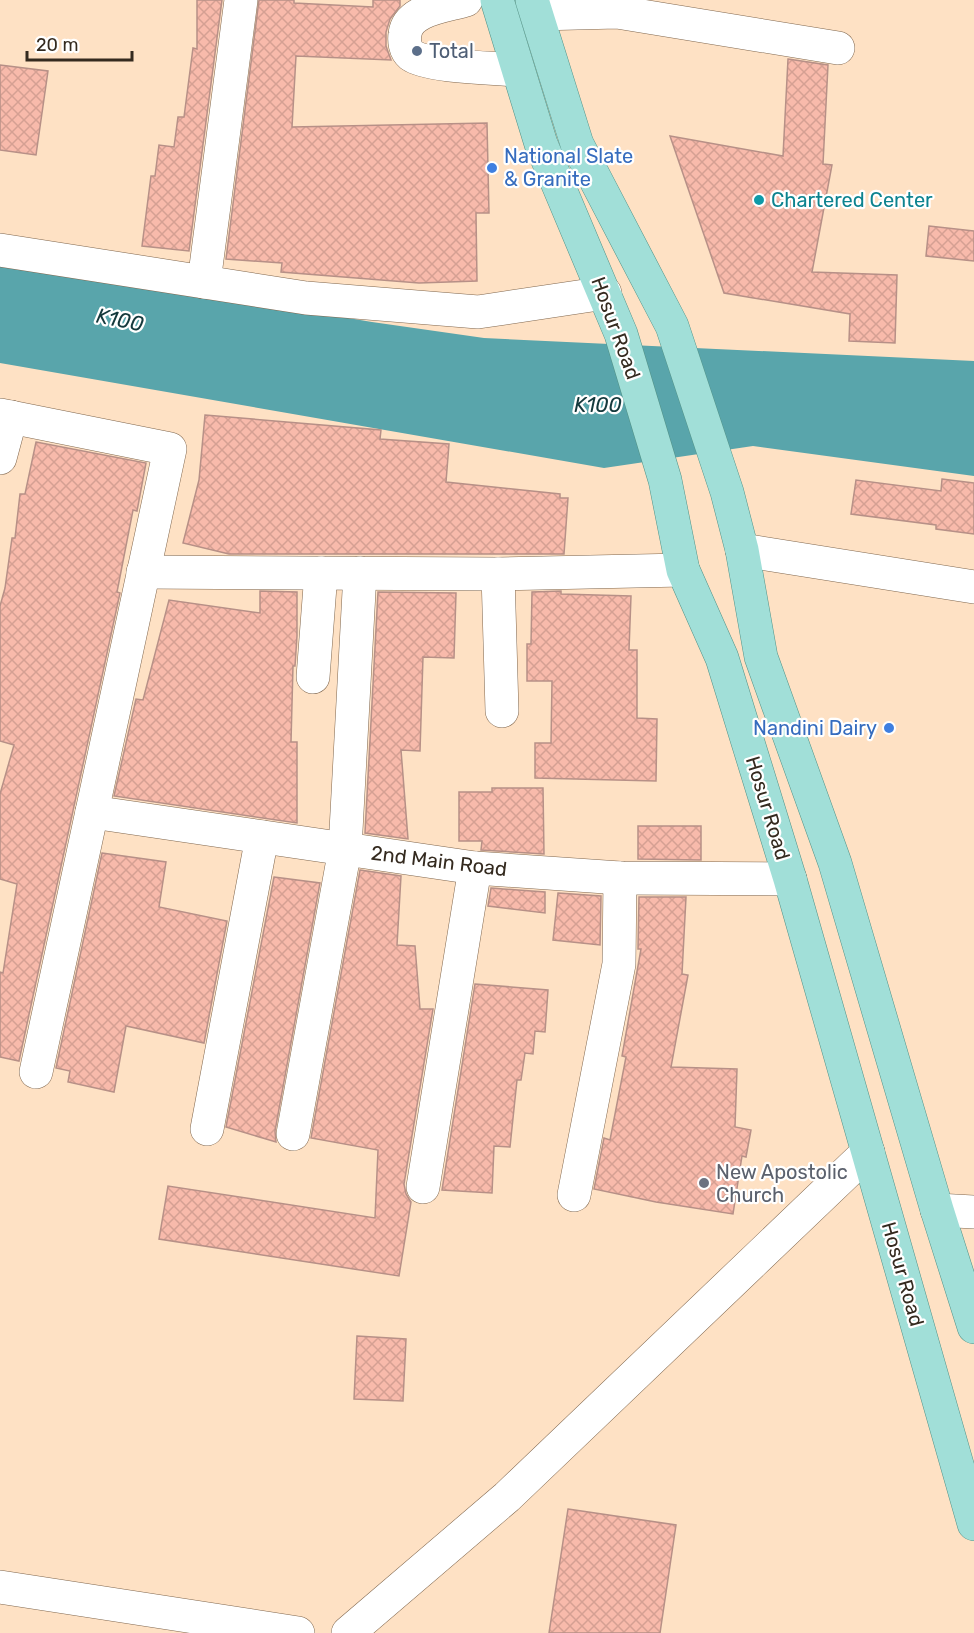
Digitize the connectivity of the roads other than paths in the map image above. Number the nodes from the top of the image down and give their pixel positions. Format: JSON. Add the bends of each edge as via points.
{"nodes":[{"id":1,"x":241,"y":0,"type":"edge"},
{"id":2,"x":466,"y":0,"type":"edge"},
{"id":3,"x":497,"y":0,"type":"edge"},
{"id":4,"x":535,"y":7,"type":"edge"},
{"id":5,"x":838,"y":48,"type":"dead end"},
{"id":6,"x":517,"y":70,"type":"junction"},
{"id":7,"x":0,"y":250,"type":"edge"},
{"id":8,"x":204,"y":282,"type":"junction"},
{"id":9,"x":606,"y":293,"type":"junction"},
{"id":10,"x":5,"y":416,"type":"edge"},
{"id":11,"x":0,"y":458,"type":"edge"},
{"id":12,"x":742,"y":550,"type":"junction"},
{"id":13,"x":683,"y":570,"type":"junction"},
{"id":14,"x":143,"y":572,"type":"junction"},
{"id":15,"x":321,"y":573,"type":"junction"},
{"id":16,"x":360,"y":573,"type":"junction"},
{"id":17,"x":498,"y":574,"type":"junction"},
{"id":18,"x":974,"y":588,"type":"edge"},
{"id":19,"x":313,"y":677,"type":"dead end"},
{"id":20,"x":502,"y":711,"type":"dead end"},
{"id":21,"x":92,"y":812,"type":"junction"},
{"id":22,"x":262,"y":837,"type":"junction"},
{"id":23,"x":345,"y":849,"type":"junction"},
{"id":24,"x":475,"y":868,"type":"junction"},
{"id":25,"x":620,"y":878,"type":"junction"},
{"id":26,"x":790,"y":879,"type":"junction"},
{"id":27,"x":36,"y":1072,"type":"dead end"},
{"id":28,"x":207,"y":1129,"type":"dead end"},
{"id":29,"x":293,"y":1134,"type":"dead end"},
{"id":30,"x":868,"y":1152,"type":"junction"},
{"id":31,"x":423,"y":1187,"type":"dead end"},
{"id":32,"x":574,"y":1195,"type":"dead end"},
{"id":33,"x":937,"y":1210,"type":"junction"},
{"id":34,"x":974,"y":1212,"type":"edge"},
{"id":35,"x":966,"y":1279,"type":"edge"},
{"id":36,"x":974,"y":1327,"type":"edge"},
{"id":37,"x":974,"y":1524,"type":"edge"},
{"id":38,"x":0,"y":1587,"type":"edge"},
{"id":39,"x":298,"y":1633,"type":"edge"},
{"id":40,"x":348,"y":1633,"type":"edge"}],
"edges":[{"from":1,"to":8,"type":"street"},
{"from":2,"to":6,"type":"street","via":[[414,17],[405,28],[405,47],[411,55],[436,62]]},
{"from":3,"to":6,"type":"main road","name":"Hosur Road"},
{"from":4,"to":5,"type":"street","via":[[617,12]]},
{"from":4,"to":12,"type":"main road","via":[[577,144],[672,326]]},
{"from":6,"to":9,"type":"main road","name":"Hosur Road","via":[[541,144]]},
{"from":7,"to":8,"type":"street"},
{"from":8,"to":9,"type":"street","via":[[306,298],[478,312]]},
{"from":9,"to":13,"type":"main road","name":"Hosur Road","via":[[665,480]]},
{"from":10,"to":11,"type":"street"},
{"from":10,"to":14,"type":"street","via":[[170,449]]},
{"from":12,"to":18,"type":"street"},
{"from":12,"to":33,"type":"main road","via":[[761,657],[835,863]]},
{"from":13,"to":17,"type":"street"},
{"from":13,"to":26,"type":"main road","name":"Hosur Road","via":[[722,658]]},
{"from":14,"to":15,"type":"street"},
{"from":14,"to":21,"type":"street"},
{"from":15,"to":16,"type":"street"},
{"from":15,"to":19,"type":"street"},
{"from":16,"to":17,"type":"street"},
{"from":16,"to":23,"type":"street"},
{"from":17,"to":20,"type":"street"},
{"from":21,"to":22,"type":"street","name":"2nd Main Road"},
{"from":21,"to":27,"type":"street"},
{"from":22,"to":23,"type":"street","name":"2nd Main Road"},
{"from":22,"to":28,"type":"street"},
{"from":23,"to":24,"type":"street","name":"2nd Main Road"},
{"from":23,"to":29,"type":"street"},
{"from":24,"to":25,"type":"street","name":"2nd Main Road"},
{"from":24,"to":31,"type":"street"},
{"from":25,"to":26,"type":"street","name":"2nd Main Road"},
{"from":25,"to":32,"type":"street","via":[[619,964]]},
{"from":26,"to":30,"type":"main road","name":"Hosur Road"},
{"from":30,"to":37,"type":"main road","name":"Hosur Road"},
{"from":30,"to":40,"type":"street","via":[[507,1497]]},
{"from":33,"to":34,"type":"street"},
{"from":33,"to":35,"type":"main road"},
{"from":35,"to":36,"type":"main road"},
{"from":38,"to":39,"type":"street"}]}
